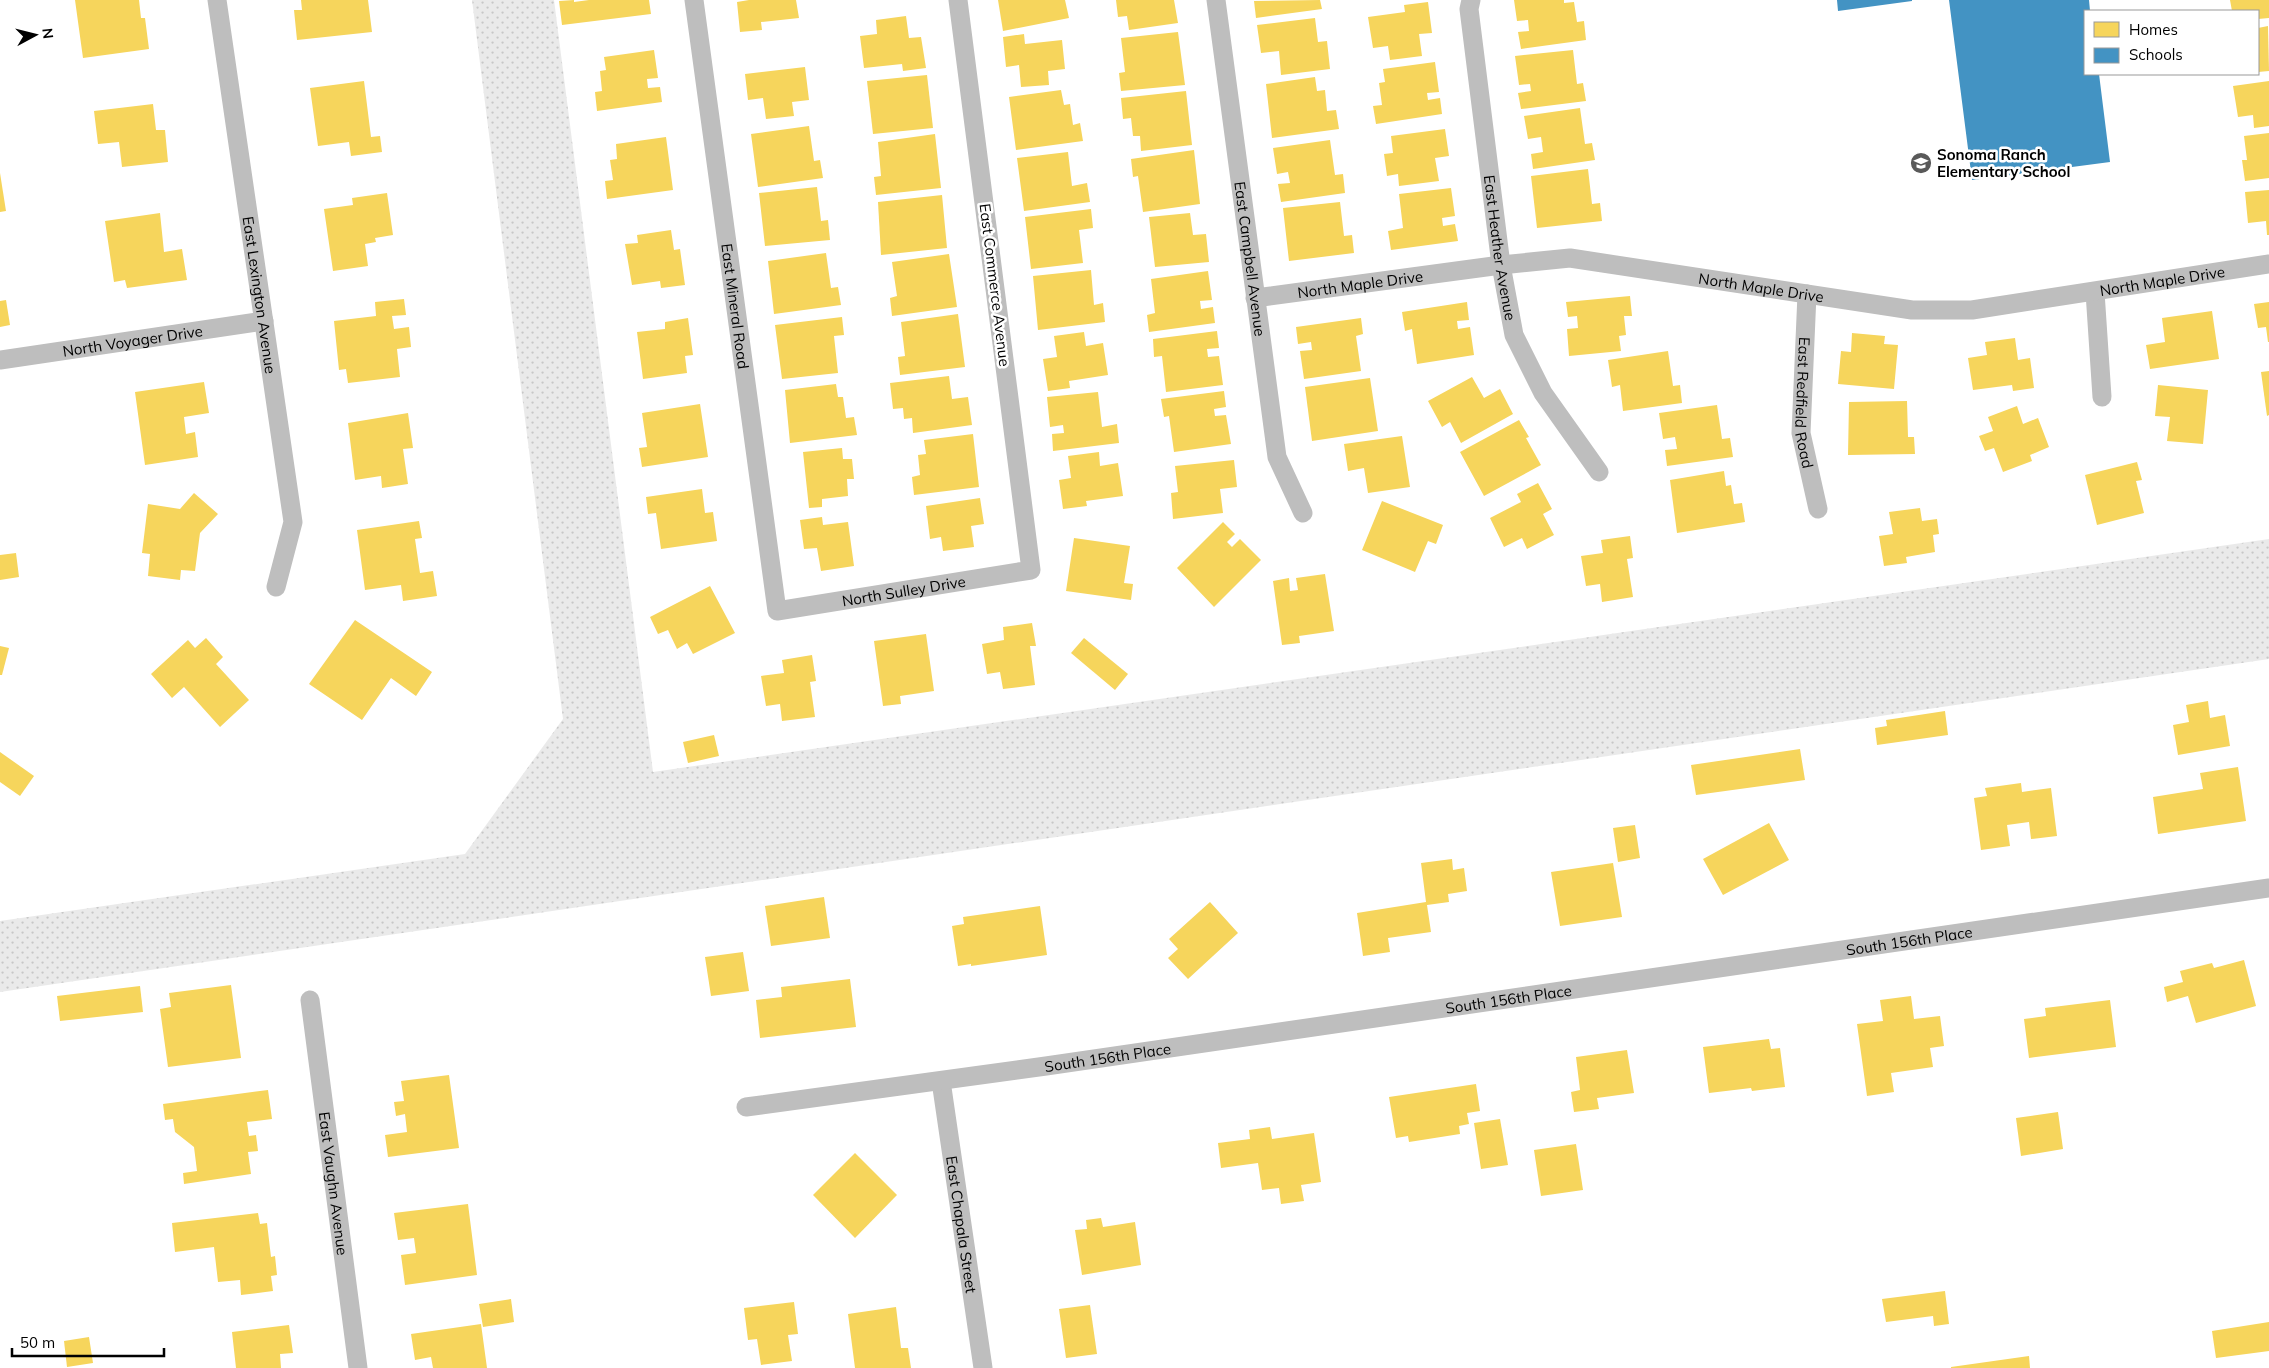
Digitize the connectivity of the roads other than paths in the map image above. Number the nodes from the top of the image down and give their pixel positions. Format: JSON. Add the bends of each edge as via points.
{"nodes":[{"id":1,"x":217,"y":0,"type":"edge"},
{"id":2,"x":694,"y":0,"type":"edge"},
{"id":3,"x":958,"y":0,"type":"edge"},
{"id":4,"x":1216,"y":0,"type":"edge"},
{"id":5,"x":1471,"y":0,"type":"edge"},
{"id":6,"x":2269,"y":264,"type":"edge"},
{"id":7,"x":1501,"y":266,"type":"junction"},
{"id":8,"x":2095,"y":292,"type":"junction"},
{"id":9,"x":1807,"y":294,"type":"junction"},
{"id":10,"x":1255,"y":298,"type":"junction"},
{"id":11,"x":264,"y":321,"type":"junction"},
{"id":12,"x":0,"y":360,"type":"edge"},
{"id":13,"x":2102,"y":396,"type":"dead end"},
{"id":14,"x":1600,"y":472,"type":"dead end"},
{"id":15,"x":1818,"y":510,"type":"dead end"},
{"id":16,"x":1303,"y":513,"type":"dead end"},
{"id":17,"x":1031,"y":570,"type":"joint"},
{"id":18,"x":276,"y":587,"type":"dead end"},
{"id":19,"x":777,"y":612,"type":"joint"},
{"id":20,"x":2269,"y":888,"type":"edge"},
{"id":21,"x":310,"y":1000,"type":"dead end"},
{"id":22,"x":941,"y":1081,"type":"junction"},
{"id":23,"x":746,"y":1107,"type":"dead end"},
{"id":24,"x":358,"y":1368,"type":"edge"},
{"id":25,"x":982,"y":1368,"type":"edge"}],
"edges":[{"from":1,"to":11,"type":"street","name":"East Lexington Avenue"},
{"from":2,"to":19,"type":"street","name":"East Mineral Road"},
{"from":3,"to":17,"type":"street","name":"East Commerce Avenue"},
{"from":4,"to":10,"type":"street","name":"East Campbell Avenue"},
{"from":5,"to":7,"type":"street","name":"East Heather Avenue","via":[[1469,9]]},
{"from":6,"to":8,"type":"street","name":"North Maple Drive"},
{"from":7,"to":9,"type":"street","name":"North Maple Drive","via":[[1570,258]]},
{"from":7,"to":10,"type":"street","name":"North Maple Drive"},
{"from":7,"to":14,"type":"street","name":"East Heather Avenue","via":[[1514,335],[1543,393]]},
{"from":8,"to":9,"type":"street","name":"North Maple Drive","via":[[1968,310],[1912,310]]},
{"from":8,"to":13,"type":"street"},
{"from":9,"to":15,"type":"street","name":"East Redfield Road","via":[[1801,433]]},
{"from":10,"to":16,"type":"street","name":"East Campbell Avenue","via":[[1277,458]]},
{"from":11,"to":12,"type":"street","name":"North Voyager Drive"},
{"from":11,"to":18,"type":"street","name":"East Lexington Avenue","via":[[293,522]]},
{"from":17,"to":19,"type":"street","name":"North Sulley Drive"},
{"from":20,"to":22,"type":"street","name":"South 156th Place"},
{"from":21,"to":24,"type":"street","name":"East Vaughn Avenue"},
{"from":22,"to":23,"type":"street","name":"South 156th Place"},
{"from":22,"to":25,"type":"street","name":"East Chapala Street"}]}
